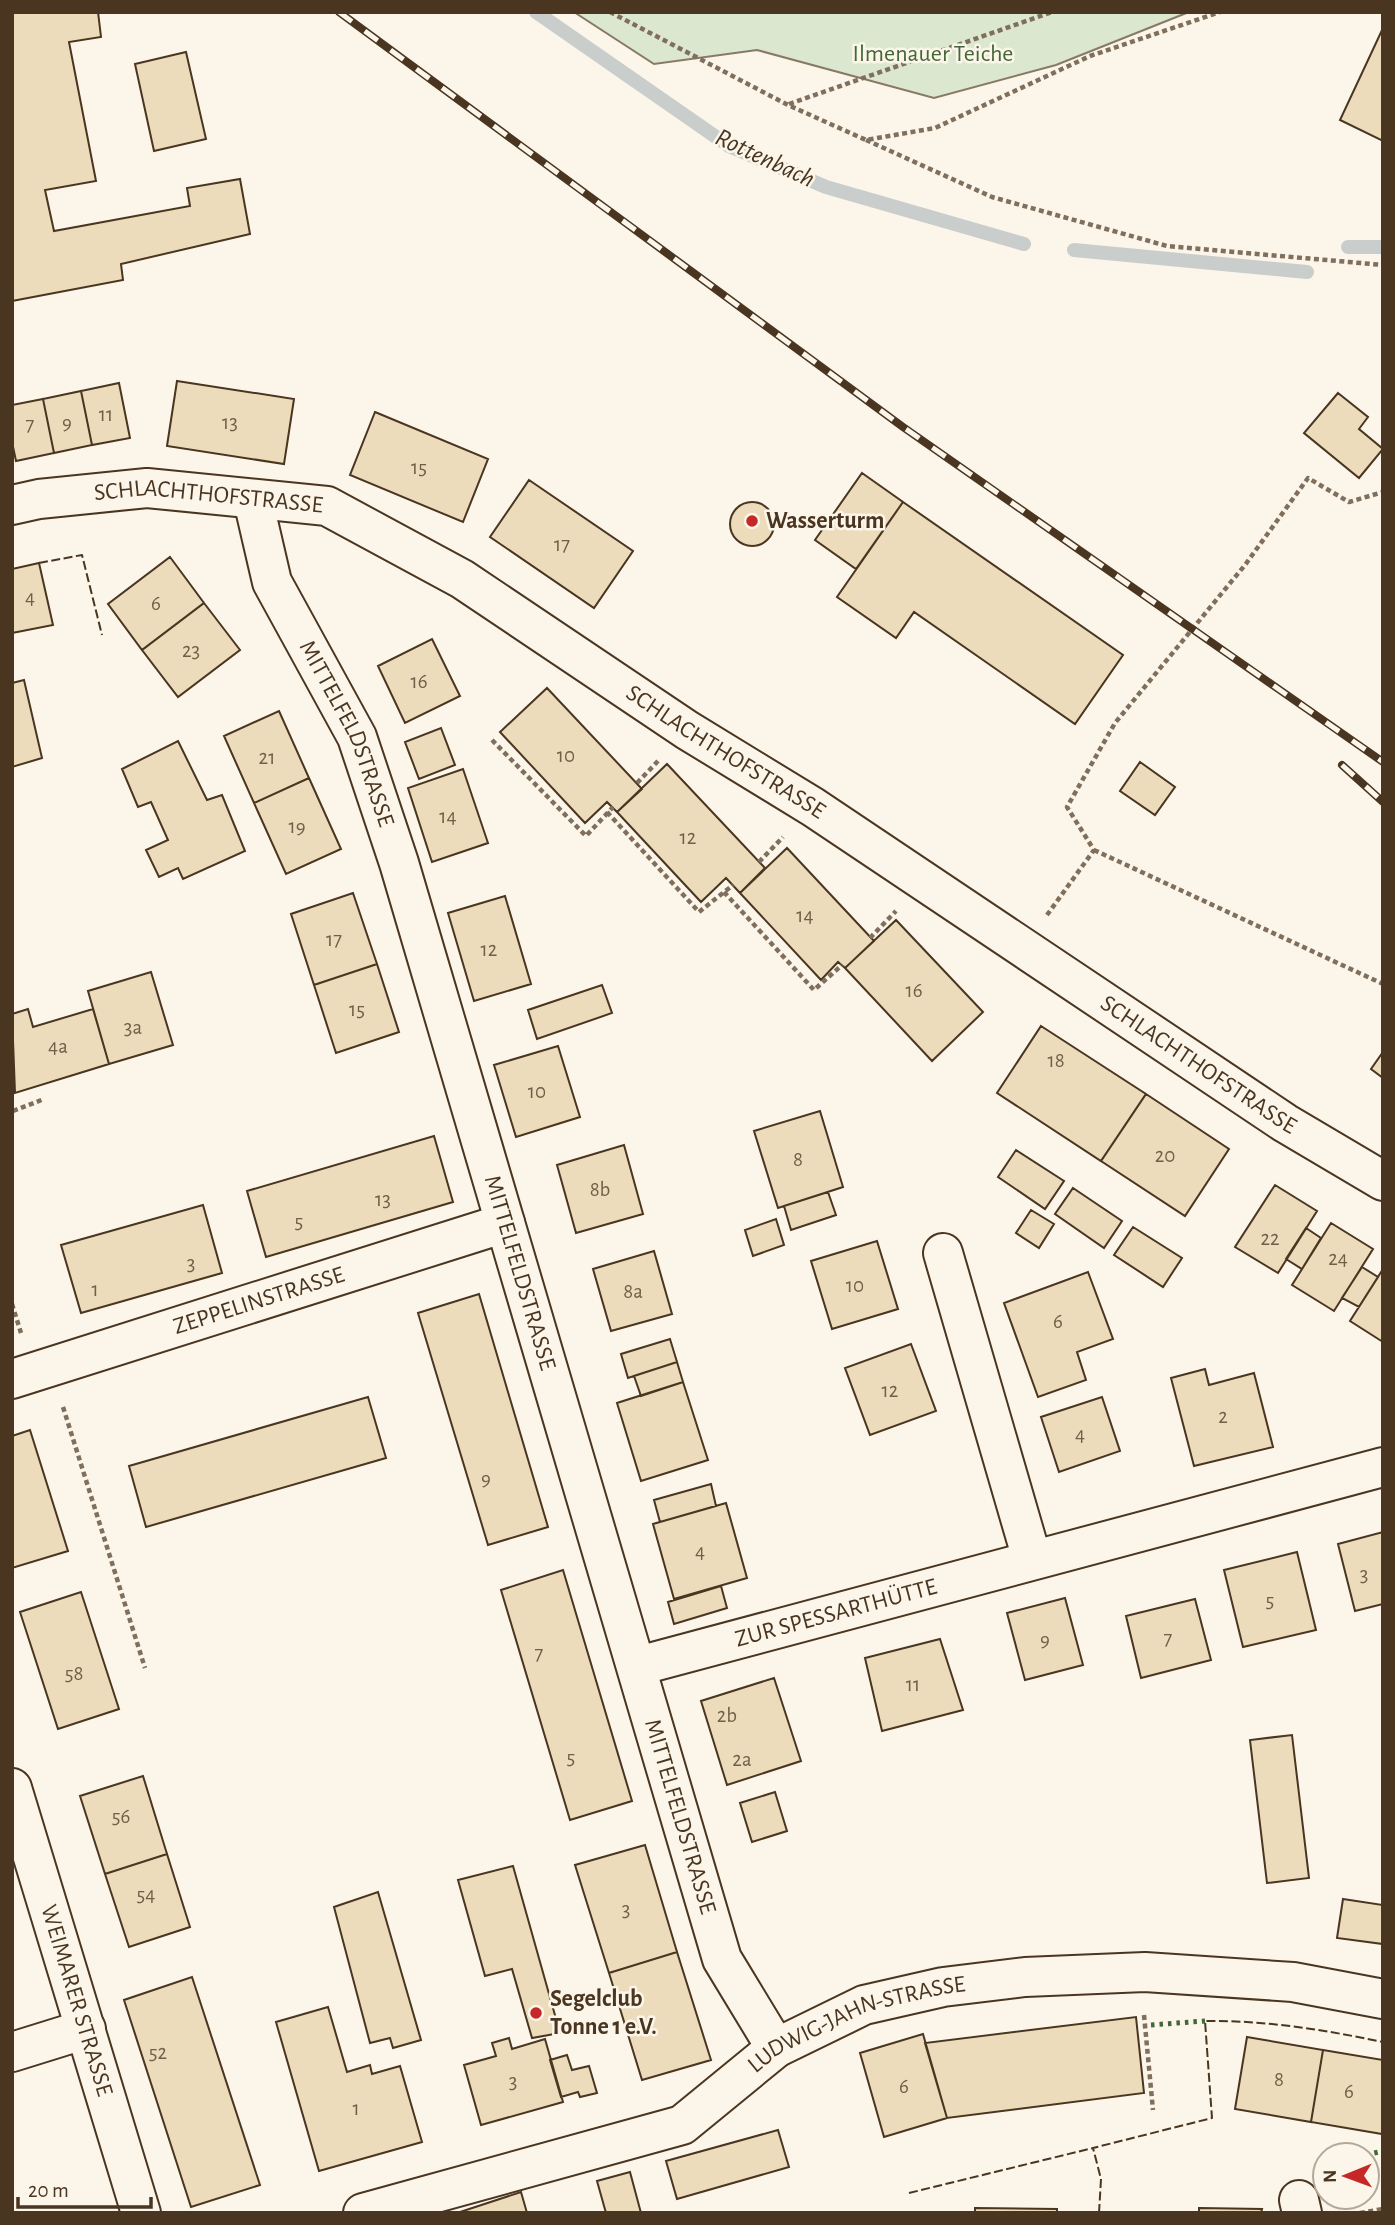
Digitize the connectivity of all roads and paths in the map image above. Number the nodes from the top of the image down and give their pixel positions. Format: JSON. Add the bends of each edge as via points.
{"nodes":[{"id":1,"x":610,"y":12,"type":"edge"},
{"id":2,"x":1052,"y":12,"type":"edge"},
{"id":3,"x":1220,"y":12,"type":"edge"},
{"id":4,"x":788,"y":105,"type":"junction"},
{"id":5,"x":866,"y":140,"type":"junction"},
{"id":6,"x":1383,"y":265,"type":"edge"},
{"id":7,"x":1383,"y":492,"type":"edge"},
{"id":8,"x":253,"y":500,"type":"junction"},
{"id":9,"x":12,"y":505,"type":"edge"},
{"id":10,"x":492,"y":740,"type":"dead end"},
{"id":11,"x":613,"y":807,"type":"dead end"},
{"id":12,"x":607,"y":811,"type":"junction"},
{"id":13,"x":1094,"y":849,"type":"junction"},
{"id":14,"x":733,"y":885,"type":"dead end"},
{"id":15,"x":724,"y":892,"type":"junction"},
{"id":16,"x":1046,"y":916,"type":"dead end"},
{"id":17,"x":842,"y":965,"type":"dead end"},
{"id":18,"x":1383,"y":984,"type":"edge"},
{"id":19,"x":44,"y":1099,"type":"dead end"},
{"id":20,"x":13,"y":1111,"type":"edge"},
{"id":21,"x":1383,"y":1181,"type":"edge"},
{"id":22,"x":505,"y":1223,"type":"junction"},
{"id":23,"x":943,"y":1253,"type":"dead end"},
{"id":24,"x":12,"y":1304,"type":"edge"},
{"id":25,"x":18,"y":1323,"type":"dead end"},
{"id":26,"x":50,"y":1366,"type":"junction"},
{"id":27,"x":12,"y":1379,"type":"edge"},
{"id":28,"x":1383,"y":1467,"type":"edge"},
{"id":29,"x":1032,"y":1559,"type":"junction"},
{"id":30,"x":638,"y":1666,"type":"junction"},
{"id":31,"x":145,"y":1668,"type":"dead end"},
{"id":32,"x":12,"y":1788,"type":"edge"},
{"id":33,"x":1383,"y":1999,"type":"edge"},
{"id":34,"x":1144,"y":2021,"type":"dead end"},
{"id":35,"x":86,"y":2029,"type":"junction"},
{"id":36,"x":776,"y":2048,"type":"junction"},
{"id":37,"x":12,"y":2052,"type":"edge"},
{"id":38,"x":1153,"y":2110,"type":"dead end"},
{"id":39,"x":1383,"y":2209,"type":"edge"},
{"id":40,"x":141,"y":2213,"type":"edge"},
{"id":41,"x":363,"y":2213,"type":"edge"},
{"id":42,"x":1360,"y":2213,"type":"edge"}],
"edges":[{"from":1,"to":4,"type":"path"},
{"from":2,"to":4,"type":"path"},
{"from":3,"to":5,"type":"path","via":[[1090,56],[935,128]]},
{"from":4,"to":5,"type":"path"},
{"from":5,"to":6,"type":"path","via":[[992,197],[1167,246]]},
{"from":7,"to":13,"type":"path","via":[[1349,502],[1308,478],[1245,565],[1115,723],[1067,807]]},
{"from":8,"to":9,"type":"street","name":"SCHLACHTHOFSTRASSE","via":[[147,488]]},
{"from":8,"to":21,"type":"street","name":"SCHLACHTHOFSTRASSE","via":[[327,506],[462,579],[1274,1115]]},
{"from":8,"to":22,"type":"street","name":"MITTELFELDSTRASSE","via":[[272,582],[357,737]]},
{"from":10,"to":12,"type":"path","via":[[586,836]]},
{"from":11,"to":12,"type":"path"},
{"from":12,"to":15,"type":"path","via":[[699,912]]},
{"from":13,"to":16,"type":"path"},
{"from":13,"to":18,"type":"path"},
{"from":14,"to":15,"type":"path"},
{"from":15,"to":17,"type":"path","via":[[814,990]]},
{"from":19,"to":20,"type":"path"},
{"from":22,"to":26,"type":"street","name":"ZEPPELINSTRASSE"},
{"from":22,"to":30,"type":"street","name":"MITTELFELDSTRASSE"},
{"from":23,"to":29,"type":"street"},
{"from":24,"to":25,"type":"path"},
{"from":26,"to":27,"type":"street","name":"ZEPPELINSTRASSE"},
{"from":26,"to":31,"type":"path"},
{"from":28,"to":29,"type":"street","name":"ZUR SPESSARTHÜTTE"},
{"from":29,"to":30,"type":"street","name":"ZUR SPESSARTHÜTTE"},
{"from":30,"to":36,"type":"street","name":"MITTELFELDSTRASSE","via":[[722,1959]]},
{"from":32,"to":35,"type":"street","name":"WEIMARER STRASSE"},
{"from":33,"to":36,"type":"street","name":"LUDWIG-JAHN-STRASSE","via":[[1293,1982],[1198,1975],[1145,1972],[1026,1977],[943,1987],[864,2006]]},
{"from":34,"to":38,"type":"path"},
{"from":35,"to":37,"type":"street"},
{"from":35,"to":40,"type":"street","name":"WEIMARER STRASSE"},
{"from":36,"to":41,"type":"street","name":"LUDWIG-JAHN-STRASSE","via":[[682,2124]]},
{"from":39,"to":42,"type":"path"}]}
